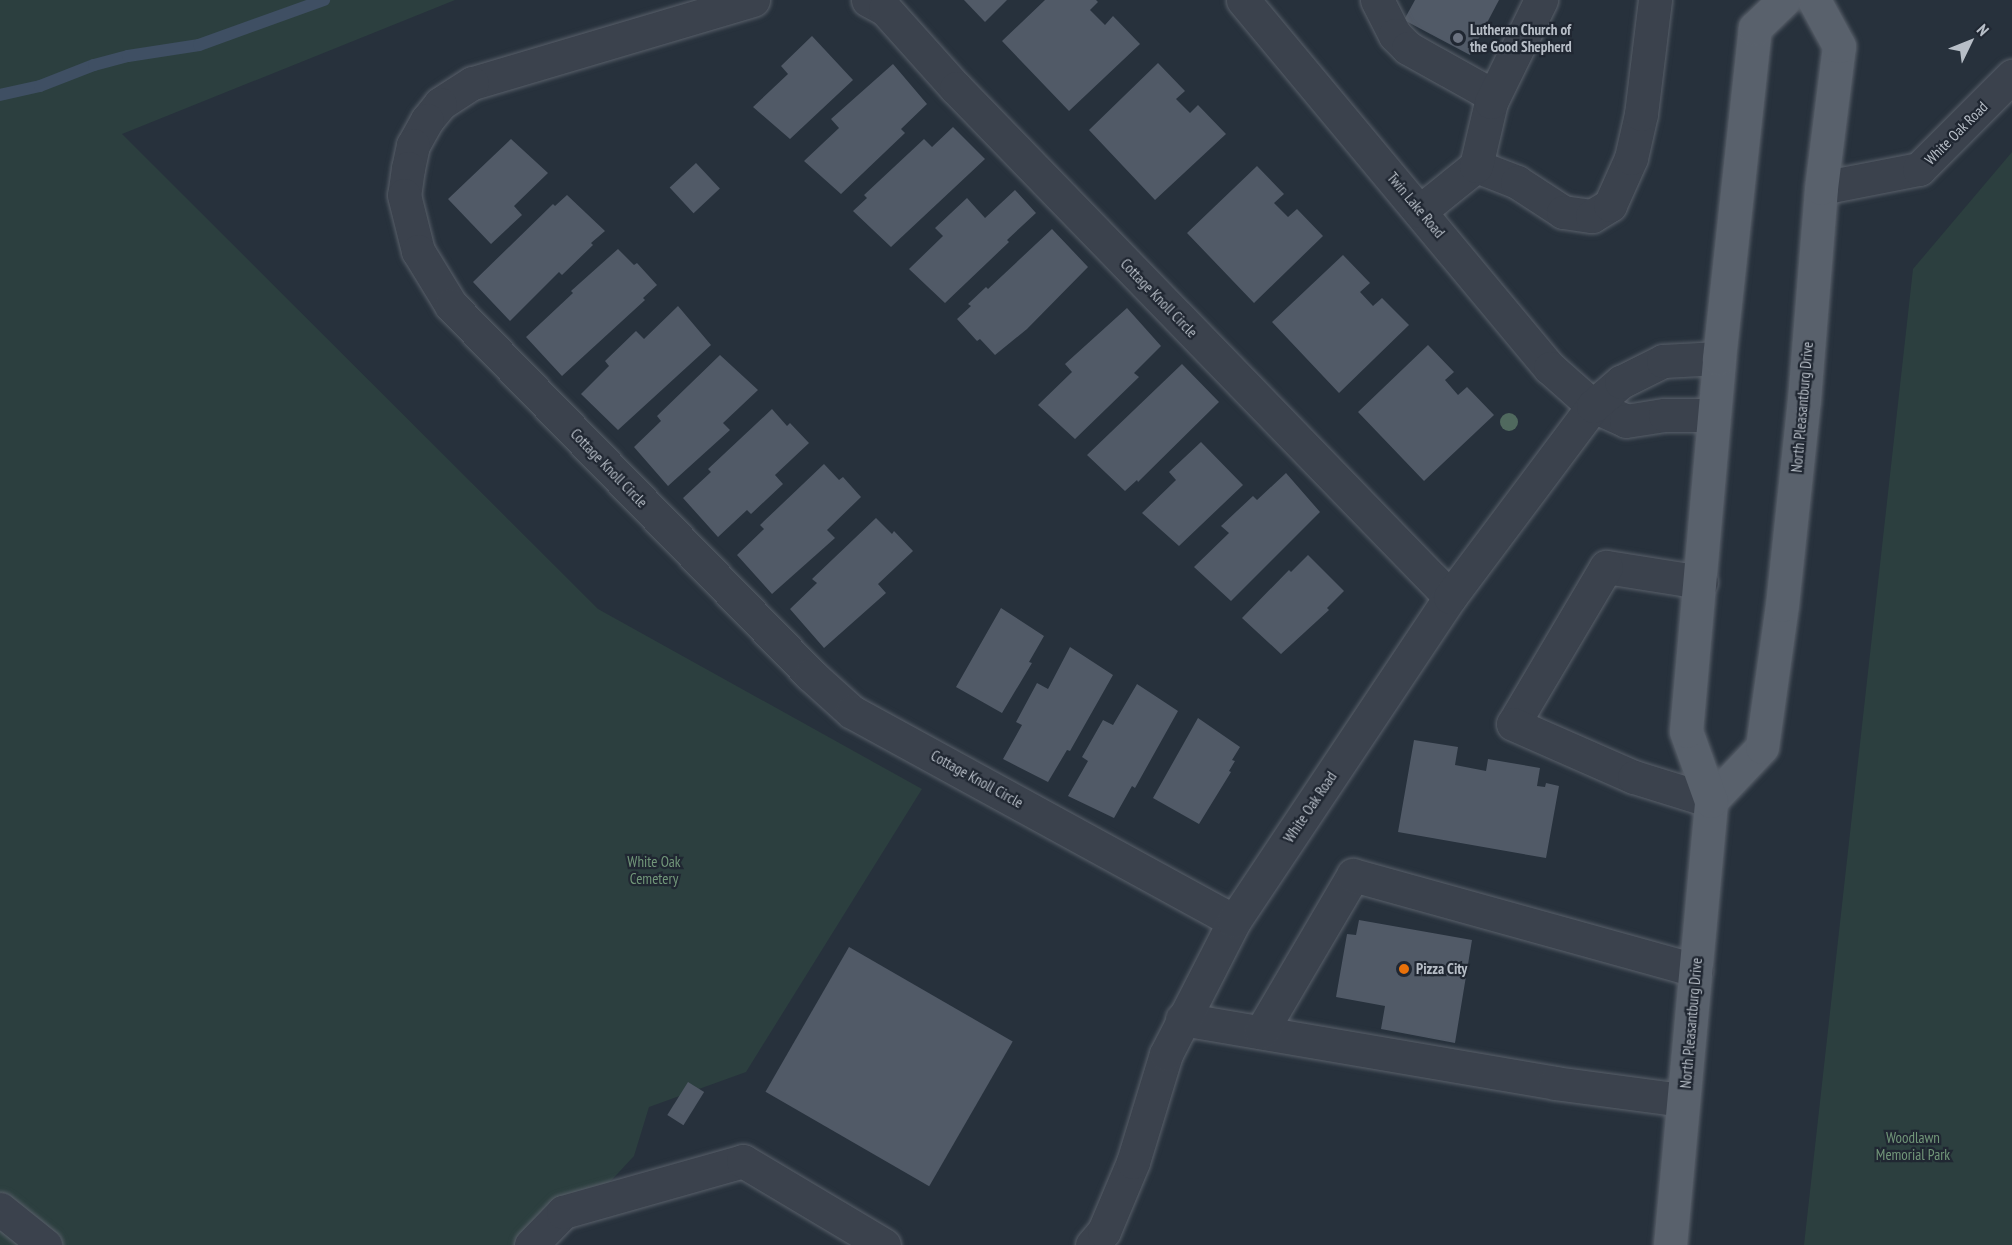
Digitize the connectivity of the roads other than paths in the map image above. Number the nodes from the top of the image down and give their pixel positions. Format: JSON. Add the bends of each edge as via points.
{"nodes":[{"id":1,"x":753,"y":0,"type":"edge"},
{"id":2,"x":868,"y":0,"type":"edge"},
{"id":3,"x":1377,"y":0,"type":"edge"},
{"id":4,"x":1541,"y":0,"type":"edge"},
{"id":5,"x":1654,"y":0,"type":"edge"},
{"id":6,"x":1784,"y":0,"type":"edge"},
{"id":7,"x":1814,"y":0,"type":"edge"},
{"id":8,"x":1259,"y":5,"type":"edge"},
{"id":9,"x":2012,"y":76,"type":"edge"},
{"id":10,"x":1494,"y":96,"type":"junction"},
{"id":11,"x":1476,"y":166,"type":"junction"},
{"id":12,"x":1821,"y":188,"type":"junction"},
{"id":13,"x":1420,"y":211,"type":"junction"},
{"id":14,"x":1719,"y":358,"type":"junction"},
{"id":15,"x":1593,"y":405,"type":"junction"},
{"id":16,"x":1714,"y":415,"type":"junction"},
{"id":17,"x":1701,"y":582,"type":"junction"},
{"id":18,"x":1450,"y":597,"type":"junction"},
{"id":19,"x":1711,"y":801,"type":"junction"},
{"id":20,"x":1234,"y":921,"type":"junction"},
{"id":21,"x":1696,"y":970,"type":"junction"},
{"id":22,"x":1182,"y":1018,"type":"junction"},
{"id":23,"x":1261,"y":1032,"type":"junction"},
{"id":24,"x":1683,"y":1100,"type":"junction"},
{"id":25,"x":0,"y":1209,"type":"edge"},
{"id":26,"x":1102,"y":1240,"type":"edge"},
{"id":27,"x":45,"y":1245,"type":"edge"},
{"id":28,"x":531,"y":1245,"type":"edge"},
{"id":29,"x":884,"y":1245,"type":"edge"},
{"id":30,"x":1670,"y":1245,"type":"edge"}],
"edges":[{"from":1,"to":20,"type":"street","name":"Cottage Knoll Circle","via":[[472,82],[440,104],[413,145],[408,168],[404,195],[418,251],[452,305],[811,675],[852,711]]},
{"from":2,"to":18,"type":"street","name":"Cottage Knoll Circle","via":[[885,9],[956,88]]},
{"from":3,"to":10,"type":"street","via":[[1395,35],[1407,48]]},
{"from":4,"to":10,"type":"street"},
{"from":5,"to":11,"type":"street","via":[[1641,114],[1631,158],[1610,205],[1592,216],[1563,212],[1517,183]]},
{"from":6,"to":14,"type":"main road","name":"North Pleasantburg Drive","via":[[1755,28]]},
{"from":7,"to":12,"type":"main road","name":"North Pleasantburg Drive","via":[[1839,46]]},
{"from":8,"to":13,"type":"street","name":"Twin Lake Road"},
{"from":9,"to":12,"type":"street","name":"White Oak Road","via":[[1919,169]]},
{"from":10,"to":11,"type":"street"},
{"from":11,"to":13,"type":"street"},
{"from":12,"to":19,"type":"main road","name":"North Pleasantburg Drive","via":[[1802,423],[1762,747]]},
{"from":13,"to":15,"type":"street","name":"Twin Lake Road","via":[[1548,365]]},
{"from":14,"to":15,"type":"street","name":"White Oak Road","via":[[1663,361],[1621,382]]},
{"from":14,"to":16,"type":"main road","name":"North Pleasantburg Drive"},
{"from":15,"to":16,"type":"street","via":[[1626,421],[1665,415]]},
{"from":15,"to":18,"type":"street","name":"White Oak Road"},
{"from":16,"to":17,"type":"main road","name":"North Pleasantburg Drive"},
{"from":17,"to":19,"type":"main road","name":"North Pleasantburg Drive","via":[[1686,731]]},
{"from":17,"to":19,"type":"street","via":[[1606,567],[1513,724],[1634,777]]},
{"from":18,"to":20,"type":"street","name":"White Oak Road"},
{"from":19,"to":21,"type":"main road","name":"North Pleasantburg Drive"},
{"from":20,"to":22,"type":"street","name":"White Oak Road"},
{"from":21,"to":23,"type":"street","via":[[1353,875]]},
{"from":21,"to":24,"type":"main road","name":"North Pleasantburg Drive"},
{"from":22,"to":23,"type":"street"},
{"from":22,"to":26,"type":"street","name":"White Oak Road"},
{"from":23,"to":24,"type":"street","via":[[1594,1089]]},
{"from":24,"to":30,"type":"main road","name":"North Pleasantburg Drive"},
{"from":25,"to":27,"type":"street"},
{"from":28,"to":29,"type":"street","via":[[563,1212],[743,1161]]}]}
